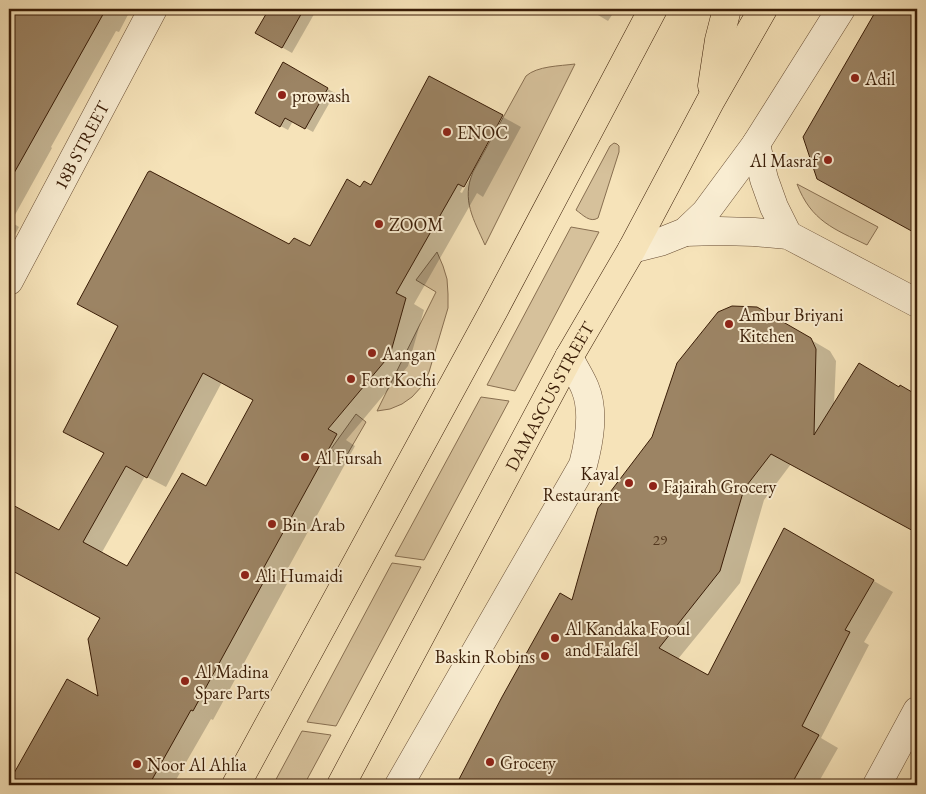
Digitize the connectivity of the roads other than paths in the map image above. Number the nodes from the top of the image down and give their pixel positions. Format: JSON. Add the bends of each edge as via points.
{"nodes":[{"id":1,"x":153,"y":9,"type":"edge"},
{"id":2,"x":654,"y":9,"type":"edge"},
{"id":3,"x":726,"y":9,"type":"edge"},
{"id":4,"x":763,"y":9,"type":"edge"},
{"id":5,"x":841,"y":9,"type":"edge"},
{"id":6,"x":711,"y":100,"type":"junction"},
{"id":7,"x":756,"y":144,"type":"junction"},
{"id":8,"x":685,"y":232,"type":"junction"},
{"id":9,"x":788,"y":235,"type":"junction"},
{"id":10,"x":632,"y":250,"type":"junction"},
{"id":11,"x":9,"y":281,"type":"edge"},
{"id":12,"x":917,"y":303,"type":"edge"},
{"id":13,"x":569,"y":357,"type":"junction"},
{"id":14,"x":917,"y":711,"type":"edge"},
{"id":15,"x":236,"y":785,"type":"edge"},
{"id":16,"x":341,"y":785,"type":"edge"},
{"id":17,"x":399,"y":785,"type":"edge"},
{"id":18,"x":877,"y":785,"type":"edge"}],
"edges":[{"from":1,"to":11,"type":"street","name":"18B STREET"},
{"from":2,"to":15,"type":"main road"},
{"from":3,"to":6,"type":"main road"},
{"from":4,"to":6,"type":"main road","name":"DAMASCUS STREET"},
{"from":5,"to":7,"type":"street"},
{"from":6,"to":10,"type":"main road","name":"DAMASCUS STREET"},
{"from":7,"to":8,"type":"street","via":[[705,212]]},
{"from":7,"to":9,"type":"street","via":[[764,179]]},
{"from":8,"to":9,"type":"street"},
{"from":8,"to":10,"type":"street"},
{"from":9,"to":12,"type":"street"},
{"from":10,"to":13,"type":"main road","name":"DAMASCUS STREET"},
{"from":13,"to":16,"type":"main road","name":"DAMASCUS STREET"},
{"from":13,"to":17,"type":"street","via":[[589,403],[589,443],[583,465]]},
{"from":14,"to":18,"type":"street"}]}
